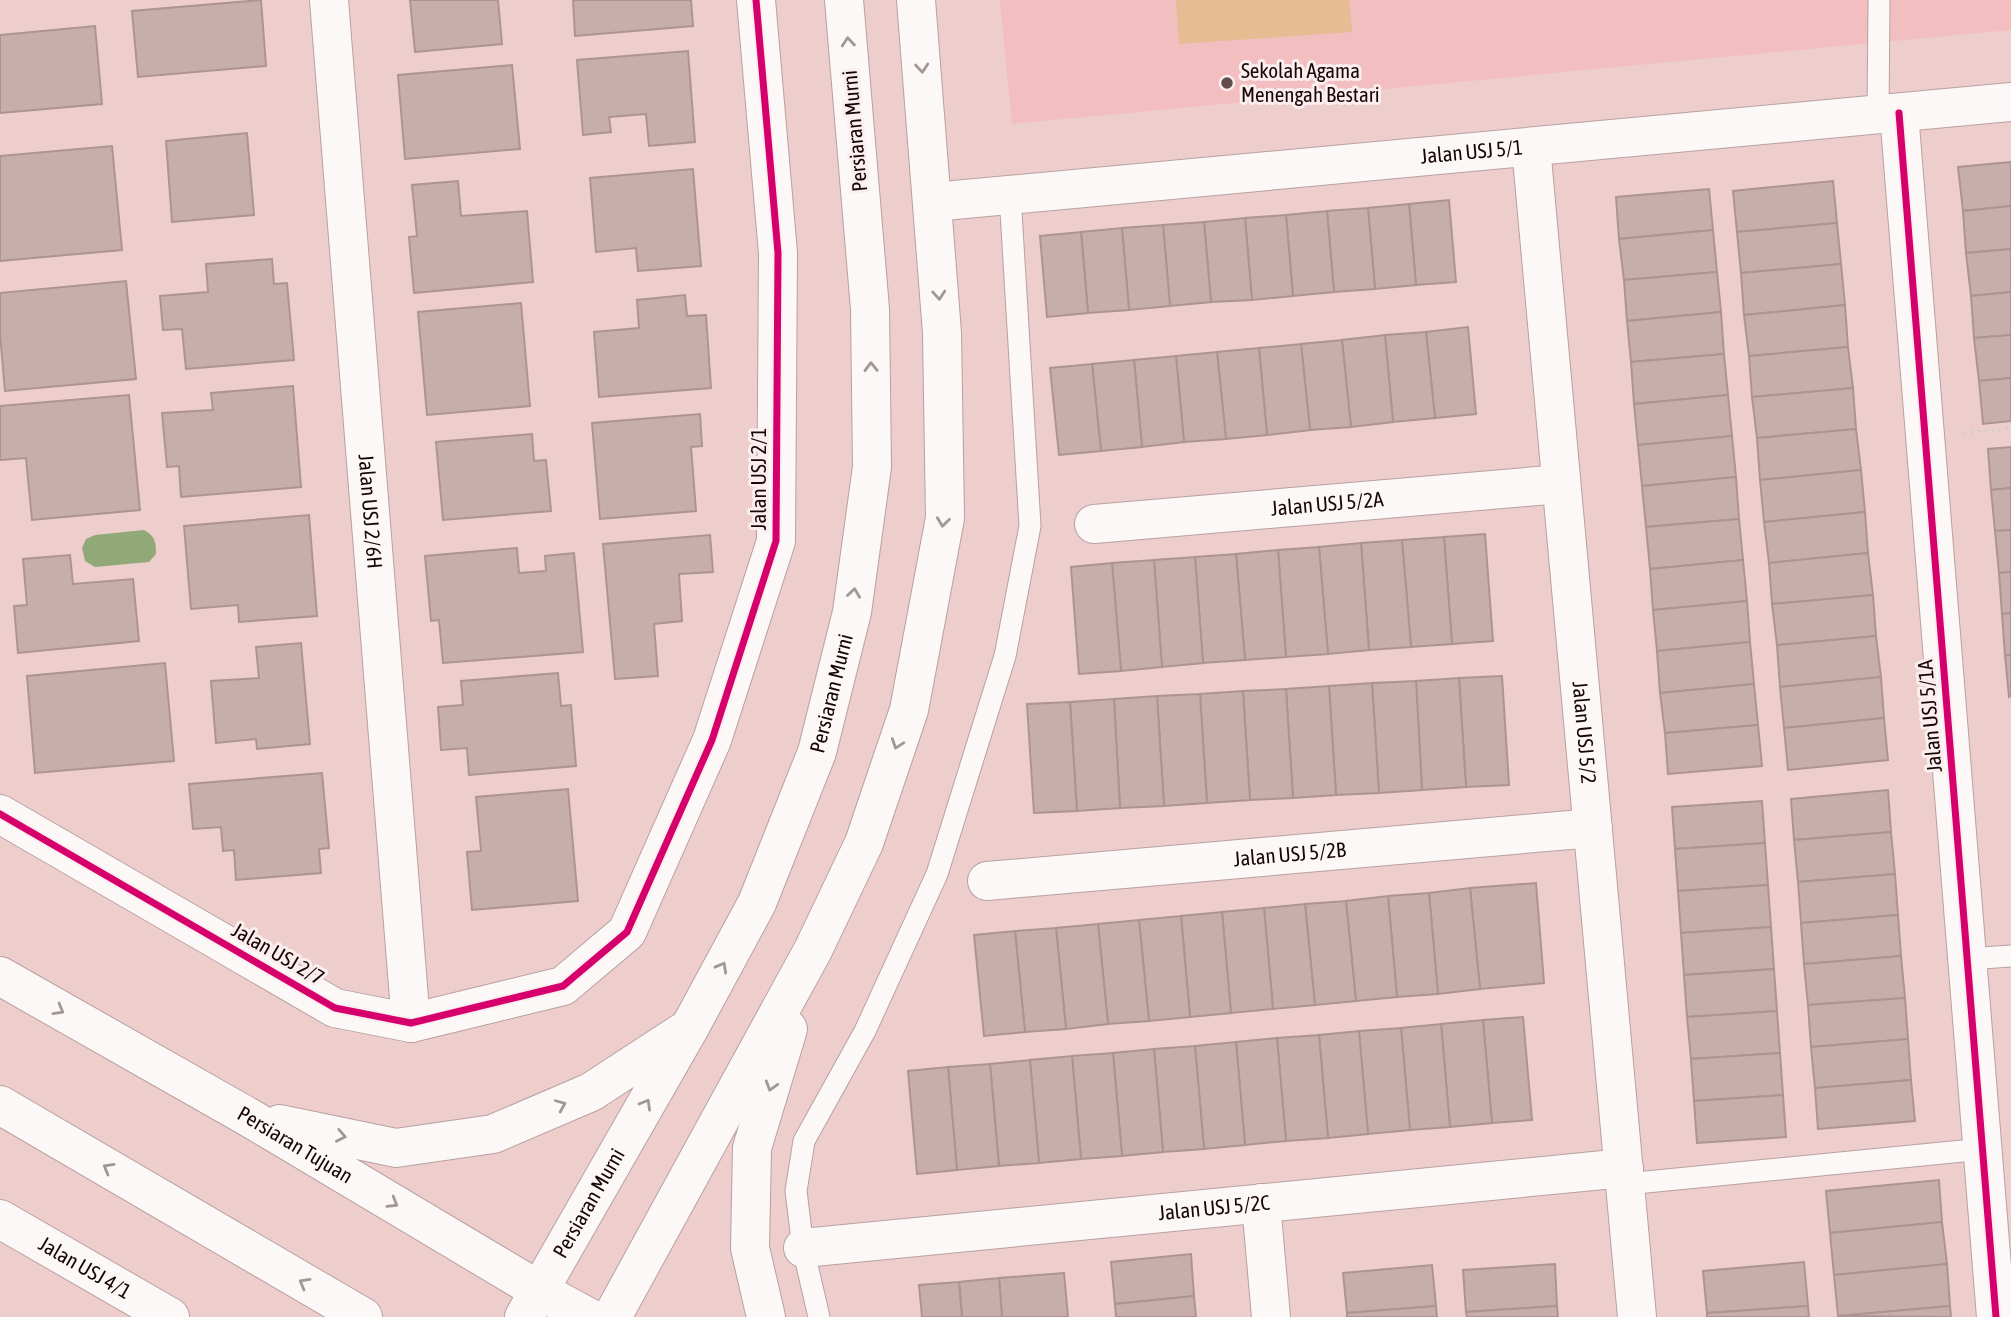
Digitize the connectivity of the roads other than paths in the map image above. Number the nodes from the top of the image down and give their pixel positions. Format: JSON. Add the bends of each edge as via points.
{"nodes":[{"id":1,"x":329,"y":0,"type":"edge"},
{"id":2,"x":757,"y":0,"type":"edge"},
{"id":3,"x":844,"y":0,"type":"edge"},
{"id":4,"x":916,"y":0,"type":"edge"},
{"id":5,"x":1879,"y":0,"type":"edge"},
{"id":6,"x":2011,"y":102,"type":"edge"},
{"id":7,"x":1888,"y":114,"type":"junction"},
{"id":8,"x":1531,"y":147,"type":"junction"},
{"id":9,"x":1010,"y":195,"type":"junction"},
{"id":10,"x":933,"y":202,"type":"junction"},
{"id":11,"x":1561,"y":484,"type":"junction"},
{"id":12,"x":1094,"y":524,"type":"dead end"},
{"id":13,"x":0,"y":814,"type":"edge"},
{"id":14,"x":1593,"y":828,"type":"junction"},
{"id":15,"x":988,"y":881,"type":"dead end"},
{"id":16,"x":813,"y":950,"type":"junction"},
{"id":17,"x":2011,"y":956,"type":"edge"},
{"id":18,"x":1968,"y":960,"type":"junction"},
{"id":19,"x":0,"y":976,"type":"edge"},
{"id":20,"x":563,"y":986,"type":"joint"},
{"id":21,"x":411,"y":1023,"type":"junction"},
{"id":22,"x":690,"y":1027,"type":"junction"},
{"id":23,"x":0,"y":1105,"type":"edge"},
{"id":24,"x":250,"y":1118,"type":"junction"},
{"id":25,"x":1983,"y":1149,"type":"junction"},
{"id":26,"x":1625,"y":1176,"type":"junction"},
{"id":27,"x":1261,"y":1203,"type":"junction"},
{"id":28,"x":0,"y":1219,"type":"edge"},
{"id":29,"x":803,"y":1248,"type":"junction"},
{"id":30,"x":532,"y":1304,"type":"edge"},
{"id":31,"x":168,"y":1317,"type":"edge"},
{"id":32,"x":363,"y":1317,"type":"edge"},
{"id":33,"x":588,"y":1317,"type":"edge"},
{"id":34,"x":612,"y":1317,"type":"edge"},
{"id":35,"x":766,"y":1317,"type":"edge"},
{"id":36,"x":819,"y":1317,"type":"edge"},
{"id":37,"x":1271,"y":1317,"type":"edge"},
{"id":38,"x":1637,"y":1317,"type":"edge"},
{"id":39,"x":1996,"y":1317,"type":"edge"}],
"edges":[{"from":1,"to":21,"type":"street","name":"Jalan USJ 2/6H"},
{"from":2,"to":20,"type":"street","name":"Jalan USJ 2/1","via":[[778,253],[776,541],[712,740],[626,932]]},
{"from":22,"to":3,"type":"street","name":"Persiaran Murni","one_way":true,"via":[[757,904],[817,752],[852,612],[872,467],[870,309]]},
{"from":4,"to":10,"type":"street","one_way":true},
{"from":5,"to":7,"type":"lane"},
{"from":6,"to":7,"type":"street","name":"Jalan USJ 5/1"},
{"from":7,"to":8,"type":"street","name":"Jalan USJ 5/1"},
{"from":7,"to":18,"type":"street","name":"Jalan USJ 5/1A","via":[[1925,437]]},
{"from":8,"to":9,"type":"street","name":"Jalan USJ 5/1"},
{"from":8,"to":11,"type":"street","name":"Jalan USJ 5/2"},
{"from":9,"to":10,"type":"street","name":"Jalan USJ 5/1"},
{"from":9,"to":29,"type":"lane","via":[[1030,526],[1005,656],[937,874],[865,1031],[804,1141],[796,1191]]},
{"from":10,"to":16,"type":"street","one_way":true,"via":[[942,333],[945,518],[909,710],[864,843]]},
{"from":11,"to":12,"type":"street","name":"Jalan USJ 5/2A"},
{"from":11,"to":14,"type":"street","name":"Jalan USJ 5/2"},
{"from":13,"to":21,"type":"street","name":"Jalan USJ 2/7","via":[[335,1008]]},
{"from":14,"to":15,"type":"street","name":"Jalan USJ 5/2B"},
{"from":14,"to":26,"type":"street","name":"Jalan USJ 5/2"},
{"from":16,"to":34,"type":"street"},
{"from":16,"to":35,"type":"street","one_way":true,"via":[[752,1148],[750,1248]]},
{"from":17,"to":18,"type":"lane"},
{"from":18,"to":25,"type":"street","name":"Jalan USJ 5/1A"},
{"from":19,"to":24,"type":"street","name":"Persiaran Tujuan","one_way":true},
{"from":20,"to":21,"type":"street","name":"Jalan USJ 2/7"},
{"from":24,"to":22,"type":"street","one_way":true,"via":[[396,1147],[493,1134],[592,1092]]},
{"from":30,"to":22,"type":"street","name":"Persiaran Murni","one_way":true},
{"from":32,"to":23,"type":"street","one_way":true},
{"from":24,"to":30,"type":"street","name":"Persiaran Tujuan","one_way":true},
{"from":25,"to":26,"type":"lane"},
{"from":25,"to":39,"type":"street","name":"Jalan USJ 5/1A"},
{"from":26,"to":27,"type":"street","name":"Jalan USJ 5/2C"},
{"from":26,"to":38,"type":"street","name":"Jalan USJ 5/2"},
{"from":27,"to":29,"type":"street","name":"Jalan USJ 5/2C"},
{"from":27,"to":37,"type":"street"},
{"from":28,"to":31,"type":"street","name":"Jalan USJ 4/1"},
{"from":29,"to":36,"type":"lane"},
{"from":30,"to":33,"type":"street","name":"Persiaran Tujuan"}]}
